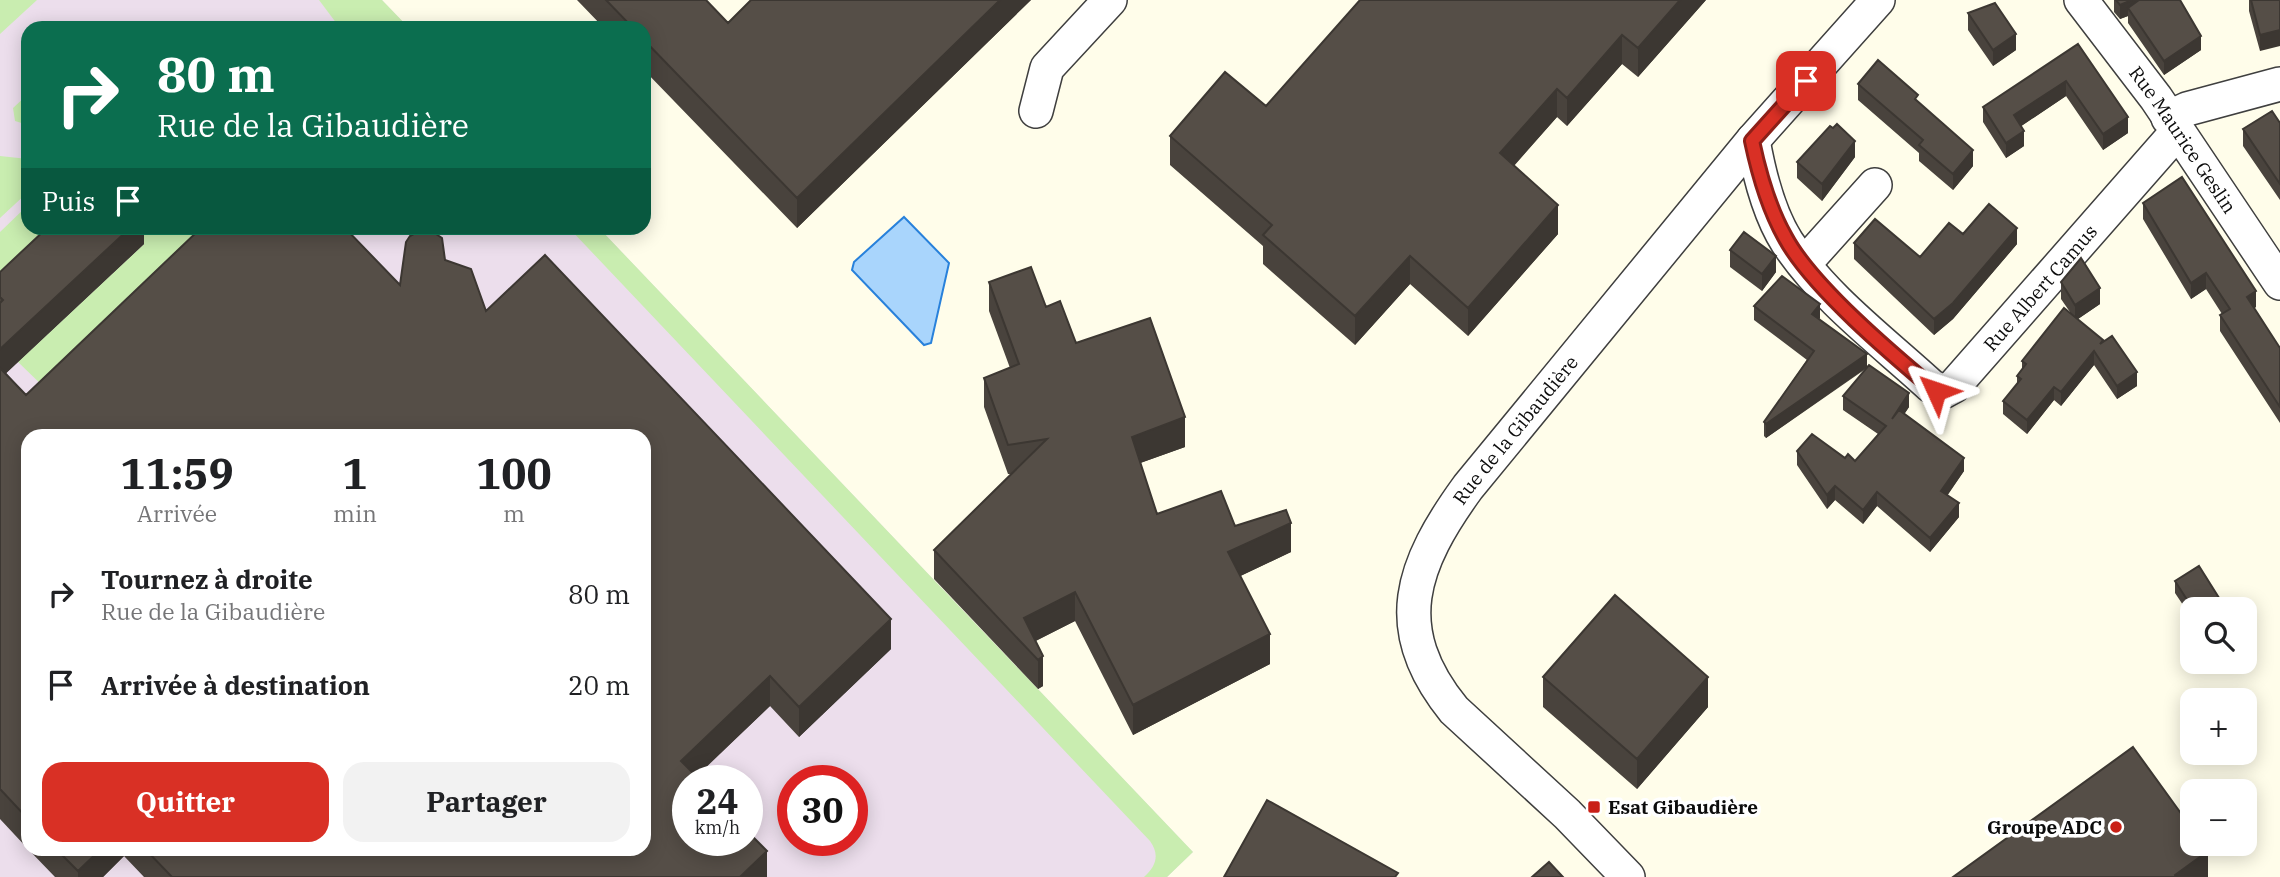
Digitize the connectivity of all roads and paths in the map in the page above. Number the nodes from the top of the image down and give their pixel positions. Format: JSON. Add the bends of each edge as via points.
{"nodes":[{"id":1,"x":1110,"y":0,"type":"edge"},
{"id":2,"x":1878,"y":0,"type":"edge"},
{"id":3,"x":2081,"y":0,"type":"edge"},
{"id":4,"x":2280,"y":84,"type":"edge"},
{"id":5,"x":1036,"y":111,"type":"dead end"},
{"id":6,"x":2173,"y":125,"type":"junction"},
{"id":7,"x":1752,"y":141,"type":"junction"},
{"id":8,"x":1875,"y":185,"type":"dead end"},
{"id":9,"x":1804,"y":264,"type":"junction"},
{"id":10,"x":2280,"y":283,"type":"edge"},
{"id":11,"x":1629,"y":877,"type":"edge"}],
"edges":[{"from":1,"to":5,"type":"street","via":[[1047,68]]},
{"from":2,"to":7,"type":"street","name":"Rue de la Gibaudière"},
{"from":3,"to":6,"type":"street","name":"Rue Maurice Geslin"},
{"from":4,"to":6,"type":"street","via":[[2186,109]]},
{"from":6,"to":9,"type":"street","name":"Rue Albert Camus","via":[[1949,390],[1936,391]]},
{"from":6,"to":10,"type":"street","name":"Rue Maurice Geslin"},
{"from":7,"to":9,"type":"street","name":"Rue Albert Camus","via":[[1770,205]]},
{"from":7,"to":11,"type":"street","name":"Rue de la Gibaudière","via":[[1468,487],[1429,546],[1416,589],[1419,649],[1440,694]]},
{"from":8,"to":9,"type":"street"}]}
